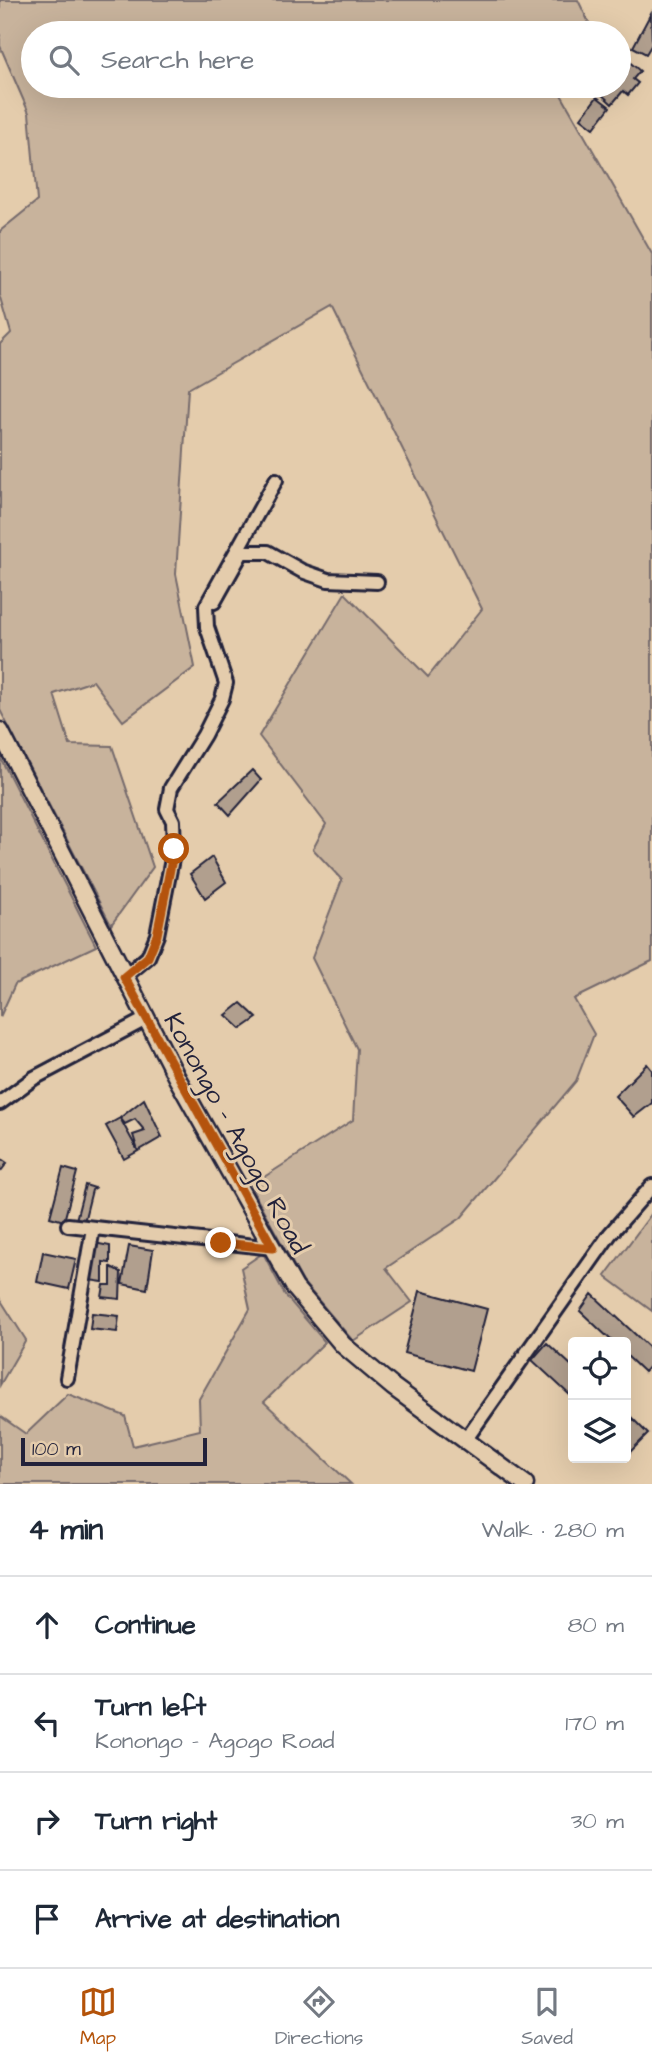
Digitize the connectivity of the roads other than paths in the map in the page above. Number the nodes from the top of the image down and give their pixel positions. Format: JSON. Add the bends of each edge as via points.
{"nodes":[{"id":1,"x":275,"y":480,"type":"dead end"},
{"id":2,"x":377,"y":582,"type":"dead end"},
{"id":3,"x":212,"y":605,"type":"dead end"},
{"id":4,"x":0,"y":731,"type":"edge"},
{"id":5,"x":124,"y":977,"type":"junction"},
{"id":6,"x":146,"y":1019,"type":"junction"},
{"id":7,"x":0,"y":1103,"type":"edge"},
{"id":8,"x":652,"y":1186,"type":"edge"},
{"id":9,"x":68,"y":1225,"type":"dead end"},
{"id":10,"x":93,"y":1228,"type":"junction"},
{"id":11,"x":273,"y":1248,"type":"junction"},
{"id":12,"x":67,"y":1378,"type":"dead end"},
{"id":13,"x":466,"y":1439,"type":"junction"},
{"id":14,"x":525,"y":1484,"type":"edge"}],
"edges":[{"from":1,"to":5,"type":"street","via":[[206,606],[207,627],[226,683],[204,735],[171,788],[167,809],[173,821],[174,849],[157,935],[148,957]]},
{"from":2,"to":3,"type":"street","via":[[328,580],[268,552],[242,552]]},
{"from":4,"to":5,"type":"main road","name":"Konongo - Agogo Road"},
{"from":5,"to":6,"type":"main road","name":"Konongo - Agogo Road"},
{"from":6,"to":7,"type":"street","via":[[34,1078]]},
{"from":6,"to":11,"type":"main road","name":"Konongo - Agogo Road"},
{"from":8,"to":13,"type":"street","via":[[610,1234]]},
{"from":9,"to":10,"type":"street"},
{"from":10,"to":11,"type":"street"},
{"from":10,"to":12,"type":"street"},
{"from":11,"to":13,"type":"main road","name":"Konongo - Agogo Road","via":[[295,1288],[343,1345]]},
{"from":13,"to":14,"type":"main road","name":"Konongo - Agogo Road"}]}
